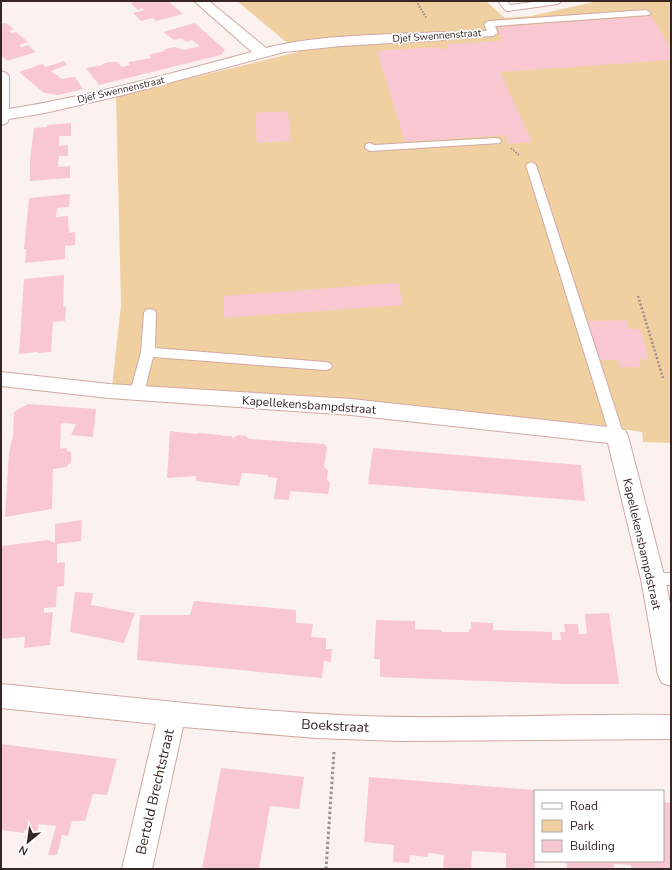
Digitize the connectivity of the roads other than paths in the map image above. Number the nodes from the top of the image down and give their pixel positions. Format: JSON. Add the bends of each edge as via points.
{"nodes":[{"id":1,"x":201,"y":1,"type":"edge"},
{"id":2,"x":502,"y":1,"type":"edge"},
{"id":3,"x":558,"y":1,"type":"edge"},
{"id":4,"x":646,"y":13,"type":"dead end"},
{"id":5,"x":442,"y":36,"type":"joint"},
{"id":6,"x":264,"y":54,"type":"junction"},
{"id":7,"x":1,"y":76,"type":"edge"},
{"id":8,"x":2,"y":115,"type":"edge"},
{"id":9,"x":1,"y":120,"type":"edge"},
{"id":10,"x":496,"y":141,"type":"road end"},
{"id":11,"x":370,"y":146,"type":"dead end"},
{"id":12,"x":531,"y":165,"type":"road end"},
{"id":13,"x":150,"y":313,"type":"dead end"},
{"id":14,"x":148,"y":352,"type":"junction"},
{"id":15,"x":325,"y":366,"type":"dead end"},
{"id":16,"x":1,"y":379,"type":"edge"},
{"id":17,"x":137,"y":393,"type":"junction"},
{"id":18,"x":617,"y":436,"type":"junction"},
{"id":19,"x":662,"y":579,"type":"edge"},
{"id":20,"x":671,"y":675,"type":"edge"},
{"id":21,"x":1,"y":696,"type":"edge"},
{"id":22,"x":172,"y":714,"type":"junction"},
{"id":23,"x":671,"y":727,"type":"edge"},
{"id":24,"x":137,"y":869,"type":"edge"}],
"edges":[{"from":1,"to":6,"type":"street"},
{"from":2,"to":3,"type":"lane","via":[[508,8]]},
{"from":4,"to":5,"type":"lane","name":"Djef Swennenstraat","via":[[489,24],[492,33]]},
{"from":5,"to":6,"type":"street","name":"Djef Swennenstraat","via":[[284,48]]},
{"from":6,"to":8,"type":"street","name":"Djef Swennenstraat","via":[[116,92]]},
{"from":7,"to":8,"type":"street"},
{"from":8,"to":9,"type":"street"},
{"from":10,"to":11,"type":"lane"},
{"from":12,"to":18,"type":"lane","name":"Kapellekensbampdstraat"},
{"from":13,"to":14,"type":"lane"},
{"from":14,"to":15,"type":"lane"},
{"from":14,"to":17,"type":"lane"},
{"from":16,"to":17,"type":"street","name":"Kapellekensbampdstraat"},
{"from":17,"to":18,"type":"street","name":"Kapellekensbampdstraat","via":[[351,407]]},
{"from":18,"to":19,"type":"street","name":"Kapellekensbampdstraat"},
{"from":19,"to":20,"type":"street","name":"Kapellekensbampdstraat"},
{"from":21,"to":22,"type":"street","name":"Boekstraat"},
{"from":22,"to":23,"type":"street","name":"Boekstraat","via":[[336,727],[447,730]]},
{"from":22,"to":24,"type":"street","name":"Bertold Brechtstraat"}]}
